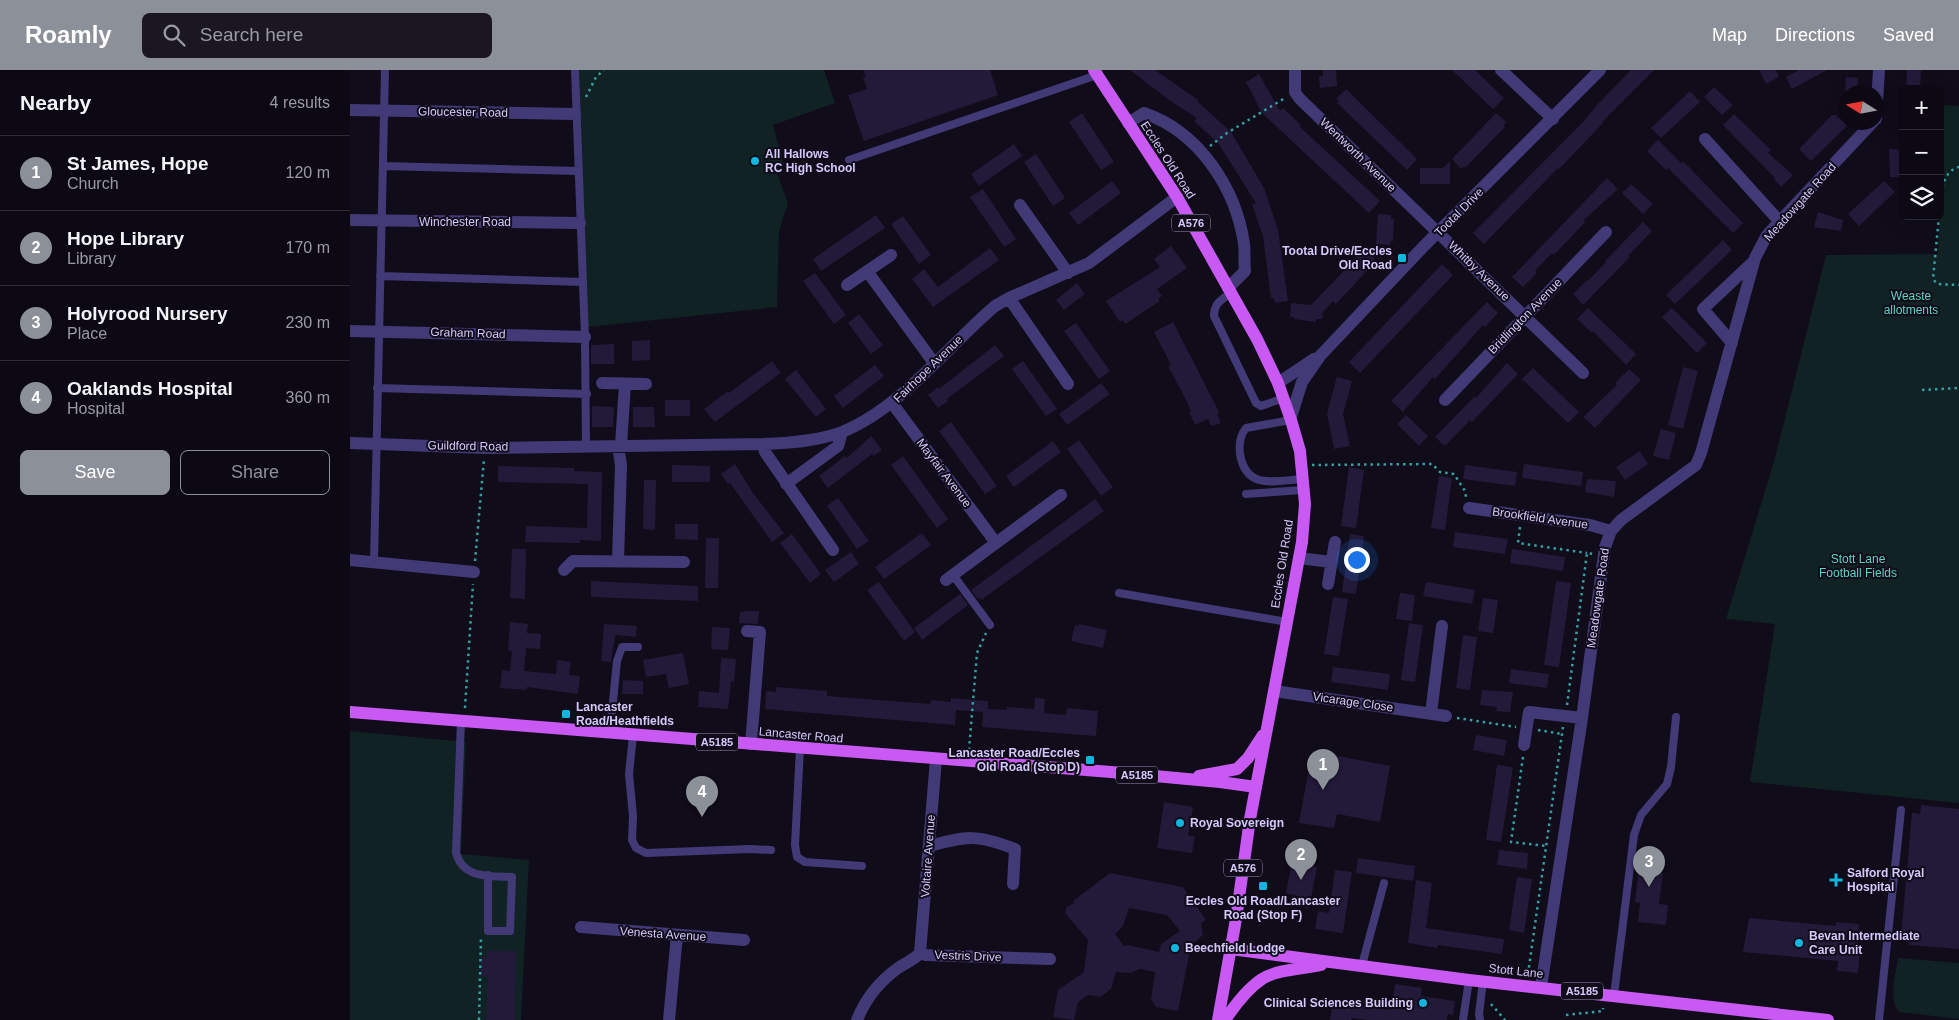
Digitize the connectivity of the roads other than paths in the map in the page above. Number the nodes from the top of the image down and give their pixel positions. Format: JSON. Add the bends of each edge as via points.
{"nodes":[{"id":1,"x":385,"y":70,"type":"edge"},
{"id":2,"x":575,"y":70,"type":"edge"},
{"id":3,"x":1295,"y":70,"type":"edge"},
{"id":4,"x":1501,"y":70,"type":"edge"},
{"id":5,"x":1600,"y":70,"type":"edge"},
{"id":6,"x":1879,"y":70,"type":"edge"},
{"id":7,"x":1096,"y":73,"type":"edge"},
{"id":8,"x":1878,"y":85,"type":"edge"},
{"id":9,"x":350,"y":110,"type":"edge"},
{"id":10,"x":384,"y":110,"type":"junction"},
{"id":11,"x":575,"y":114,"type":"junction"},
{"id":12,"x":1552,"y":119,"type":"junction"},
{"id":13,"x":1128,"y":124,"type":"junction"},
{"id":14,"x":1866,"y":130,"type":"edge"},
{"id":15,"x":1705,"y":139,"type":"dead end"},
{"id":16,"x":849,"y":160,"type":"dead end"},
{"id":17,"x":382,"y":166,"type":"junction"},
{"id":18,"x":578,"y":171,"type":"junction"},
{"id":19,"x":1176,"y":197,"type":"junction"},
{"id":20,"x":1020,"y":205,"type":"dead end"},
{"id":21,"x":350,"y":220,"type":"edge"},
{"id":22,"x":381,"y":221,"type":"junction"},
{"id":23,"x":1780,"y":222,"type":"junction"},
{"id":24,"x":580,"y":223,"type":"junction"},
{"id":25,"x":1439,"y":232,"type":"junction"},
{"id":26,"x":1606,"y":232,"type":"dead end"},
{"id":27,"x":891,"y":255,"type":"dead end"},
{"id":28,"x":1754,"y":260,"type":"junction"},
{"id":29,"x":867,"y":271,"type":"junction"},
{"id":30,"x":1068,"y":273,"type":"junction"},
{"id":31,"x":380,"y":276,"type":"junction"},
{"id":32,"x":583,"y":282,"type":"junction"},
{"id":33,"x":847,"y":285,"type":"dead end"},
{"id":34,"x":1230,"y":291,"type":"junction"},
{"id":35,"x":1009,"y":298,"type":"junction"},
{"id":36,"x":1525,"y":316,"type":"junction"},
{"id":37,"x":350,"y":331,"type":"edge"},
{"id":38,"x":379,"y":331,"type":"junction"},
{"id":39,"x":586,"y":336,"type":"junction"},
{"id":40,"x":1732,"y":343,"type":"junction"},
{"id":41,"x":1320,"y":356,"type":"junction"},
{"id":42,"x":934,"y":363,"type":"junction"},
{"id":43,"x":1583,"y":373,"type":"dead end"},
{"id":44,"x":602,"y":383,"type":"dead end"},
{"id":45,"x":1278,"y":383,"type":"junction"},
{"id":46,"x":625,"y":384,"type":"junction"},
{"id":47,"x":646,"y":384,"type":"dead end"},
{"id":48,"x":1068,"y":384,"type":"dead end"},
{"id":49,"x":378,"y":388,"type":"junction"},
{"id":50,"x":587,"y":394,"type":"junction"},
{"id":51,"x":1284,"y":398,"type":"junction"},
{"id":52,"x":1445,"y":400,"type":"dead end"},
{"id":53,"x":892,"y":403,"type":"junction"},
{"id":54,"x":1291,"y":418,"type":"junction"},
{"id":55,"x":842,"y":432,"type":"junction"},
{"id":56,"x":350,"y":443,"type":"edge"},
{"id":57,"x":376,"y":443,"type":"junction"},
{"id":58,"x":764,"y":444,"type":"junction"},
{"id":59,"x":619,"y":445,"type":"junction"},
{"id":60,"x":586,"y":446,"type":"junction"},
{"id":61,"x":786,"y":484,"type":"junction"},
{"id":62,"x":1303,"y":485,"type":"junction"},
{"id":63,"x":1246,"y":494,"type":"dead end"},
{"id":64,"x":1061,"y":495,"type":"dead end"},
{"id":65,"x":1469,"y":508,"type":"road end"},
{"id":66,"x":1611,"y":531,"type":"junction"},
{"id":67,"x":1334,"y":542,"type":"dead end"},
{"id":68,"x":996,"y":543,"type":"junction"},
{"id":69,"x":833,"y":550,"type":"dead end"},
{"id":70,"x":1299,"y":558,"type":"junction"},
{"id":71,"x":350,"y":560,"type":"edge"},
{"id":72,"x":618,"y":560,"type":"junction"},
{"id":73,"x":374,"y":562,"type":"junction"},
{"id":74,"x":684,"y":562,"type":"dead end"},
{"id":75,"x":1331,"y":562,"type":"junction"},
{"id":76,"x":564,"y":570,"type":"dead end"},
{"id":77,"x":474,"y":572,"type":"dead end"},
{"id":78,"x":949,"y":578,"type":"joint"},
{"id":79,"x":1328,"y":584,"type":"dead end"},
{"id":80,"x":1119,"y":592,"type":"dead end"},
{"id":81,"x":1287,"y":622,"type":"junction"},
{"id":82,"x":990,"y":625,"type":"road end"},
{"id":83,"x":1442,"y":626,"type":"dead end"},
{"id":84,"x":747,"y":631,"type":"dead end"},
{"id":85,"x":638,"y":647,"type":"dead end"},
{"id":86,"x":1274,"y":691,"type":"junction"},
{"id":87,"x":350,"y":712,"type":"edge"},
{"id":88,"x":1431,"y":713,"type":"junction"},
{"id":89,"x":1446,"y":716,"type":"road end"},
{"id":90,"x":1582,"y":718,"type":"junction"},
{"id":91,"x":1676,"y":718,"type":"dead end"},
{"id":92,"x":461,"y":721,"type":"junction"},
{"id":93,"x":1266,"y":731,"type":"junction"},
{"id":94,"x":610,"y":732,"type":"junction"},
{"id":95,"x":633,"y":734,"type":"junction"},
{"id":96,"x":751,"y":744,"type":"junction"},
{"id":97,"x":1524,"y":745,"type":"road end"},
{"id":98,"x":800,"y":748,"type":"junction"},
{"id":99,"x":936,"y":759,"type":"junction"},
{"id":100,"x":1189,"y":779,"type":"junction"},
{"id":101,"x":1256,"y":787,"type":"junction"},
{"id":102,"x":1901,"y":810,"type":"dead end"},
{"id":103,"x":929,"y":846,"type":"junction"},
{"id":104,"x":770,"y":850,"type":"dead end"},
{"id":105,"x":862,"y":866,"type":"dead end"},
{"id":106,"x":488,"y":876,"type":"junction"},
{"id":107,"x":1384,"y":883,"type":"dead end"},
{"id":108,"x":1013,"y":884,"type":"dead end"},
{"id":109,"x":581,"y":928,"type":"dead end"},
{"id":110,"x":677,"y":935,"type":"junction"},
{"id":111,"x":744,"y":940,"type":"dead end"},
{"id":112,"x":1231,"y":949,"type":"junction"},
{"id":113,"x":920,"y":953,"type":"junction"},
{"id":114,"x":1050,"y":959,"type":"dead end"},
{"id":115,"x":1336,"y":963,"type":"junction"},
{"id":116,"x":1362,"y":965,"type":"junction"},
{"id":117,"x":1469,"y":980,"type":"junction"},
{"id":118,"x":1483,"y":981,"type":"junction"},
{"id":119,"x":1541,"y":987,"type":"junction"},
{"id":120,"x":1610,"y":994,"type":"junction"},
{"id":121,"x":1788,"y":1017,"type":"edge"},
{"id":122,"x":669,"y":1020,"type":"edge"},
{"id":123,"x":857,"y":1020,"type":"edge"},
{"id":124,"x":1218,"y":1020,"type":"edge"},
{"id":125,"x":1225,"y":1020,"type":"edge"},
{"id":126,"x":1462,"y":1020,"type":"edge"},
{"id":127,"x":1480,"y":1020,"type":"edge"},
{"id":128,"x":1828,"y":1020,"type":"edge"},
{"id":129,"x":1879,"y":1020,"type":"edge"}],
"edges":[{"from":1,"to":10,"type":"lane"},
{"from":2,"to":11,"type":"lane"},
{"from":3,"to":25,"type":"street","name":"Wentworth Avenue","via":[[1295,92],[1299,98]]},
{"from":4,"to":12,"type":"street"},
{"from":5,"to":12,"type":"street","name":"Tootal Drive"},
{"from":6,"to":8,"type":"street"},
{"from":7,"to":13,"type":"main road","name":"Eccles Old Road","number":"A576"},
{"from":7,"to":16,"type":"lane"},
{"from":9,"to":10,"type":"street","name":"Gloucester Road"},
{"from":10,"to":11,"type":"street","name":"Gloucester Road"},
{"from":10,"to":17,"type":"lane"},
{"from":11,"to":18,"type":"lane"},
{"from":12,"to":25,"type":"street","name":"Tootal Drive"},
{"from":13,"to":19,"type":"main road","name":"Eccles Old Road","number":"A576"},
{"from":13,"to":34,"type":"street","via":[[1144,113],[1158,118],[1193,142],[1221,178],[1235,209],[1244,244],[1244,271]]},
{"from":14,"to":23,"type":"street","name":"Meadowgate Road"},
{"from":15,"to":23,"type":"street"},
{"from":17,"to":18,"type":"lane"},
{"from":17,"to":22,"type":"lane"},
{"from":18,"to":24,"type":"lane"},
{"from":19,"to":30,"type":"street","name":"Fairhope Avenue","via":[[1089,263]]},
{"from":19,"to":34,"type":"main road","name":"Eccles Old Road","number":"A576"},
{"from":20,"to":30,"type":"street"},
{"from":21,"to":22,"type":"street","name":"Winchester Road"},
{"from":22,"to":24,"type":"street","name":"Winchester Road"},
{"from":22,"to":31,"type":"lane"},
{"from":23,"to":28,"type":"street","name":"Meadowgate Road","via":[[1767,235]]},
{"from":24,"to":32,"type":"lane"},
{"from":25,"to":36,"type":"street","name":"Whitby Avenue"},
{"from":25,"to":41,"type":"street","name":"Tootal Drive"},
{"from":26,"to":36,"type":"street","name":"Bridlington Avenue"},
{"from":27,"to":29,"type":"street"},
{"from":28,"to":40,"type":"street","name":"Meadowgate Road"},
{"from":28,"to":40,"type":"street","via":[[1703,309]]},
{"from":29,"to":33,"type":"street"},
{"from":29,"to":42,"type":"street"},
{"from":30,"to":35,"type":"street","name":"Fairhope Avenue"},
{"from":31,"to":32,"type":"lane"},
{"from":31,"to":38,"type":"lane"},
{"from":32,"to":39,"type":"lane"},
{"from":34,"to":45,"type":"main road","name":"Eccles Old Road","number":"A576"},
{"from":34,"to":51,"type":"lane","via":[[1214,308],[1214,316],[1256,403],[1262,406]]},
{"from":35,"to":42,"type":"street","name":"Fairhope Avenue","via":[[980,318]]},
{"from":35,"to":48,"type":"street"},
{"from":36,"to":43,"type":"street","name":"Whitby Avenue"},
{"from":36,"to":52,"type":"street","name":"Bridlington Avenue"},
{"from":37,"to":38,"type":"street","name":"Graham Road"},
{"from":38,"to":39,"type":"street","name":"Graham Road"},
{"from":38,"to":49,"type":"lane"},
{"from":39,"to":50,"type":"lane"},
{"from":40,"to":66,"type":"street","name":"Meadowgate Road","via":[[1696,465],[1621,520]]},
{"from":41,"to":45,"type":"street","name":"Tootal Drive"},
{"from":41,"to":54,"type":"street","name":"Tootal Drive","via":[[1302,382]]},
{"from":42,"to":53,"type":"street","name":"Fairhope Avenue"},
{"from":44,"to":46,"type":"street"},
{"from":45,"to":51,"type":"main road","name":"Eccles Old Road","number":"A576"},
{"from":46,"to":47,"type":"street"},
{"from":46,"to":59,"type":"street"},
{"from":49,"to":50,"type":"lane"},
{"from":49,"to":57,"type":"lane"},
{"from":50,"to":60,"type":"lane"},
{"from":51,"to":54,"type":"main road","name":"Eccles Old Road","number":"A576"},
{"from":53,"to":55,"type":"street","name":"Fairhope Avenue"},
{"from":53,"to":68,"type":"street","name":"Mayfair Avenue"},
{"from":54,"to":62,"type":"main road","name":"Eccles Old Road","number":"A576","via":[[1300,451]]},
{"from":54,"to":62,"type":"lane","via":[[1246,428],[1240,440],[1240,452],[1244,468],[1255,479]]},
{"from":55,"to":58,"type":"street","name":"Fairhope Avenue"},
{"from":55,"to":61,"type":"street","via":[[838,446]]},
{"from":56,"to":57,"type":"street","name":"Guildford Road"},
{"from":57,"to":60,"type":"street","name":"Guildford Road","via":[[485,448]]},
{"from":57,"to":73,"type":"lane"},
{"from":58,"to":59,"type":"street","name":"Fairhope Avenue"},
{"from":58,"to":61,"type":"street","via":[[765,452]]},
{"from":59,"to":60,"type":"street","name":"Fairhope Avenue"},
{"from":59,"to":72,"type":"street"},
{"from":61,"to":69,"type":"street"},
{"from":62,"to":63,"type":"lane"},
{"from":62,"to":70,"type":"main road","name":"Eccles Old Road","number":"A576"},
{"from":64,"to":68,"type":"street"},
{"from":65,"to":66,"type":"street","name":"Brookfield Avenue","via":[[1590,525]]},
{"from":66,"to":90,"type":"street","name":"Meadowgate Road","via":[[1604,555]]},
{"from":67,"to":75,"type":"street"},
{"from":68,"to":78,"type":"street"},
{"from":70,"to":75,"type":"street"},
{"from":70,"to":81,"type":"main road","name":"Eccles Old Road","number":"A576"},
{"from":71,"to":73,"type":"street"},
{"from":72,"to":74,"type":"street"},
{"from":72,"to":76,"type":"street","via":[[573,561]]},
{"from":73,"to":77,"type":"street"},
{"from":75,"to":79,"type":"street"},
{"from":78,"to":82,"type":"lane"},
{"from":80,"to":81,"type":"lane"},
{"from":81,"to":86,"type":"main road","name":"Eccles Old Road","number":"A576"},
{"from":83,"to":88,"type":"street"},
{"from":84,"to":96,"type":"street","via":[[760,632]]},
{"from":85,"to":94,"type":"lane","via":[[622,647],[617,661]]},
{"from":86,"to":88,"type":"street","name":"Vicarage Close"},
{"from":86,"to":93,"type":"main road","name":"Eccles Old Road","number":"A576"},
{"from":87,"to":92,"type":"main road","name":"Lancaster Road","number":"A5185"},
{"from":88,"to":89,"type":"street","name":"Vicarage Close"},
{"from":90,"to":97,"type":"street","via":[[1529,712]]},
{"from":90,"to":119,"type":"street","name":"Meadowgate Road"},
{"from":91,"to":120,"type":"lane","via":[[1667,784],[1641,815],[1634,835]]},
{"from":92,"to":94,"type":"main road","name":"Lancaster Road","number":"A5185"},
{"from":92,"to":106,"type":"lane","via":[[456,853],[468,872]]},
{"from":93,"to":100,"type":"main road","name":"Lancaster Road","number":"A5185","via":[[1237,769]]},
{"from":93,"to":101,"type":"main road","name":"Eccles Old Road","number":"A576"},
{"from":94,"to":95,"type":"main road","name":"Lancaster Road","number":"A5185"},
{"from":95,"to":96,"type":"main road","name":"Lancaster Road","number":"A5185"},
{"from":95,"to":104,"type":"lane","via":[[629,774],[632,840],[636,848],[646,853]]},
{"from":96,"to":98,"type":"main road","name":"Lancaster Road","number":"A5185"},
{"from":98,"to":99,"type":"main road","name":"Lancaster Road","number":"A5185"},
{"from":98,"to":105,"type":"lane","via":[[795,845],[798,857],[806,862]]},
{"from":99,"to":100,"type":"main road","name":"Lancaster Road","number":"A5185"},
{"from":99,"to":103,"type":"street","name":"Voltaire Avenue"},
{"from":100,"to":101,"type":"main road","name":"Lancaster Road","number":"A5185"},
{"from":101,"to":112,"type":"main road","name":"Eccles Old Road","number":"A576"},
{"from":102,"to":129,"type":"lane"},
{"from":103,"to":108,"type":"street","via":[[963,837],[990,839],[1015,849]]},
{"from":103,"to":113,"type":"street","name":"Voltaire Avenue"},
{"from":106,"to":106,"type":"lane","via":[[512,877],[510,932],[488,931]]},
{"from":107,"to":116,"type":"lane"},
{"from":109,"to":110,"type":"street","name":"Venesta Avenue"},
{"from":110,"to":111,"type":"street","name":"Venesta Avenue"},
{"from":110,"to":122,"type":"street"},
{"from":112,"to":115,"type":"main road","name":"Stott Lane","number":"A5185"},
{"from":112,"to":124,"type":"main road","name":"Eccles Old Road","number":"A576"},
{"from":113,"to":114,"type":"street","name":"Vestris Drive"},
{"from":113,"to":123,"type":"street","name":"Vestris Drive","via":[[881,983]]},
{"from":115,"to":116,"type":"main road","name":"Stott Lane","number":"A5185"},
{"from":115,"to":125,"type":"main road","via":[[1263,979],[1234,1006]]},
{"from":116,"to":117,"type":"main road","name":"Stott Lane","number":"A5185"},
{"from":117,"to":118,"type":"main road","name":"Stott Lane","number":"A5185"},
{"from":117,"to":126,"type":"lane"},
{"from":118,"to":119,"type":"main road","name":"Stott Lane","number":"A5185"},
{"from":118,"to":127,"type":"lane"},
{"from":119,"to":120,"type":"main road","name":"Stott Lane","number":"A5185"},
{"from":120,"to":121,"type":"main road","name":"Stott Lane","number":"A5185"},
{"from":121,"to":128,"type":"main road","name":"Stott Lane","number":"A5185"}]}
